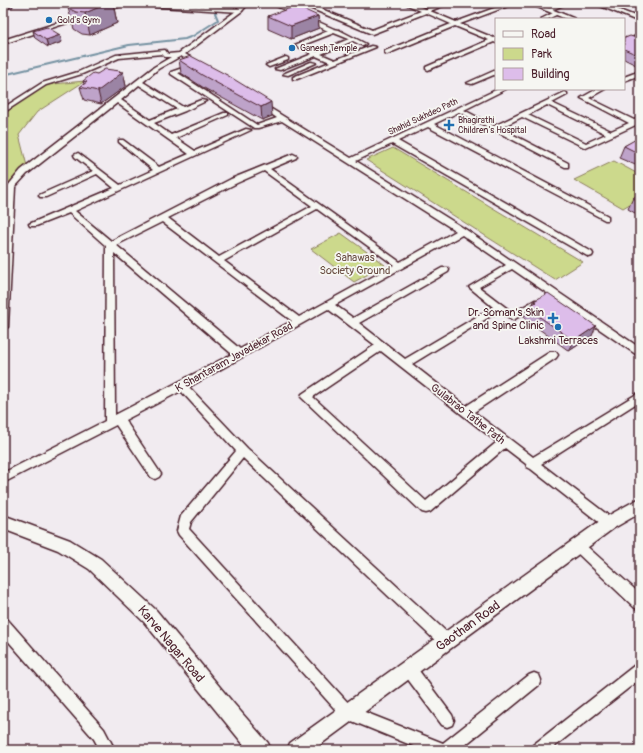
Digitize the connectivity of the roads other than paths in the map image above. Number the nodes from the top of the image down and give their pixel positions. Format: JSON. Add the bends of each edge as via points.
{"nodes":[{"id":1,"x":126,"y":3,"type":"edge"},
{"id":2,"x":129,"y":3,"type":"edge"},
{"id":3,"x":246,"y":3,"type":"edge"},
{"id":4,"x":273,"y":3,"type":"edge"},
{"id":5,"x":406,"y":3,"type":"edge"},
{"id":6,"x":446,"y":3,"type":"edge"},
{"id":7,"x":513,"y":3,"type":"edge"},
{"id":8,"x":531,"y":3,"type":"edge"},
{"id":9,"x":566,"y":3,"type":"edge"},
{"id":10,"x":596,"y":3,"type":"edge"},
{"id":11,"x":306,"y":5,"type":"edge"},
{"id":12,"x":240,"y":10,"type":"junction"},
{"id":13,"x":548,"y":10,"type":"junction"},
{"id":14,"x":425,"y":11,"type":"junction"},
{"id":15,"x":98,"y":12,"type":"dead end"},
{"id":16,"x":558,"y":13,"type":"junction"},
{"id":17,"x":92,"y":14,"type":"edge"},
{"id":18,"x":546,"y":18,"type":"edge"},
{"id":19,"x":570,"y":18,"type":"edge"},
{"id":20,"x":640,"y":20,"type":"edge"},
{"id":21,"x":455,"y":24,"type":"junction"},
{"id":22,"x":333,"y":32,"type":"junction"},
{"id":23,"x":345,"y":35,"type":"junction"},
{"id":24,"x":640,"y":36,"type":"edge"},
{"id":25,"x":354,"y":39,"type":"junction"},
{"id":26,"x":495,"y":40,"type":"edge"},
{"id":27,"x":626,"y":40,"type":"edge"},
{"id":28,"x":3,"y":42,"type":"edge"},
{"id":29,"x":356,"y":46,"type":"dead end"},
{"id":30,"x":640,"y":46,"type":"edge"},
{"id":31,"x":373,"y":47,"type":"dead end"},
{"id":32,"x":308,"y":50,"type":"junction"},
{"id":33,"x":387,"y":52,"type":"dead end"},
{"id":34,"x":181,"y":54,"type":"junction"},
{"id":35,"x":316,"y":54,"type":"junction"},
{"id":36,"x":326,"y":58,"type":"junction"},
{"id":37,"x":334,"y":59,"type":"junction"},
{"id":38,"x":270,"y":65,"type":"dead end"},
{"id":39,"x":428,"y":68,"type":"dead end"},
{"id":40,"x":278,"y":69,"type":"dead end"},
{"id":41,"x":495,"y":72,"type":"edge"},
{"id":42,"x":640,"y":73,"type":"edge"},
{"id":43,"x":286,"y":74,"type":"dead end"},
{"id":44,"x":627,"y":75,"type":"edge"},
{"id":45,"x":295,"y":78,"type":"dead end"},
{"id":46,"x":640,"y":80,"type":"edge"},
{"id":47,"x":139,"y":82,"type":"junction"},
{"id":48,"x":470,"y":83,"type":"dead end"},
{"id":49,"x":501,"y":90,"type":"edge"},
{"id":50,"x":600,"y":90,"type":"edge"},
{"id":51,"x":565,"y":94,"type":"dead end"},
{"id":52,"x":253,"y":99,"type":"edge"},
{"id":53,"x":117,"y":100,"type":"junction"},
{"id":54,"x":203,"y":102,"type":"dead end"},
{"id":55,"x":547,"y":103,"type":"junction"},
{"id":56,"x":183,"y":110,"type":"junction"},
{"id":57,"x":459,"y":110,"type":"junction"},
{"id":58,"x":3,"y":111,"type":"edge"},
{"id":59,"x":226,"y":114,"type":"dead end"},
{"id":60,"x":523,"y":115,"type":"junction"},
{"id":61,"x":283,"y":118,"type":"junction"},
{"id":62,"x":637,"y":121,"type":"edge"},
{"id":63,"x":150,"y":123,"type":"junction"},
{"id":64,"x":428,"y":124,"type":"junction"},
{"id":65,"x":495,"y":128,"type":"junction"},
{"id":66,"x":248,"y":130,"type":"dead end"},
{"id":67,"x":612,"y":134,"type":"junction"},
{"id":68,"x":170,"y":138,"type":"junction"},
{"id":69,"x":121,"y":141,"type":"dead end"},
{"id":70,"x":392,"y":141,"type":"junction"},
{"id":71,"x":194,"y":154,"type":"junction"},
{"id":72,"x":78,"y":155,"type":"dead end"},
{"id":73,"x":293,"y":156,"type":"dead end"},
{"id":74,"x":351,"y":161,"type":"junction"},
{"id":75,"x":565,"y":165,"type":"dead end"},
{"id":76,"x":264,"y":168,"type":"junction"},
{"id":77,"x":158,"y":170,"type":"junction"},
{"id":78,"x":98,"y":171,"type":"junction"},
{"id":79,"x":119,"y":188,"type":"junction"},
{"id":80,"x":42,"y":196,"type":"dead end"},
{"id":81,"x":317,"y":206,"type":"junction"},
{"id":82,"x":70,"y":210,"type":"junction"},
{"id":83,"x":162,"y":218,"type":"junction"},
{"id":84,"x":605,"y":218,"type":"dead end"},
{"id":85,"x":33,"y":224,"type":"dead end"},
{"id":86,"x":462,"y":231,"type":"junction"},
{"id":87,"x":110,"y":246,"type":"junction"},
{"id":88,"x":589,"y":254,"type":"dead end"},
{"id":89,"x":218,"y":261,"type":"junction"},
{"id":90,"x":399,"y":265,"type":"junction"},
{"id":91,"x":513,"y":265,"type":"junction"},
{"id":92,"x":445,"y":270,"type":"dead end"},
{"id":93,"x":553,"y":293,"type":"junction"},
{"id":94,"x":328,"y":304,"type":"junction"},
{"id":95,"x":500,"y":307,"type":"junction"},
{"id":96,"x":298,"y":321,"type":"junction"},
{"id":97,"x":352,"y":323,"type":"junction"},
{"id":98,"x":3,"y":327,"type":"edge"},
{"id":99,"x":381,"y":346,"type":"junction"},
{"id":100,"x":640,"y":353,"type":"edge"},
{"id":101,"x":239,"y":354,"type":"junction"},
{"id":102,"x":553,"y":355,"type":"dead end"},
{"id":103,"x":404,"y":364,"type":"junction"},
{"id":104,"x":182,"y":386,"type":"junction"},
{"id":105,"x":640,"y":396,"type":"edge"},
{"id":106,"x":465,"y":412,"type":"junction"},
{"id":107,"x":114,"y":421,"type":"junction"},
{"id":108,"x":504,"y":443,"type":"junction"},
{"id":109,"x":243,"y":451,"type":"junction"},
{"id":110,"x":530,"y":464,"type":"junction"},
{"id":111,"x":155,"y":474,"type":"dead end"},
{"id":112,"x":3,"y":478,"type":"edge"},
{"id":113,"x":640,"y":505,"type":"edge"},
{"id":114,"x":3,"y":522,"type":"edge"},
{"id":115,"x":609,"y":523,"type":"junction"},
{"id":116,"x":578,"y":546,"type":"junction"},
{"id":117,"x":640,"y":603,"type":"edge"},
{"id":118,"x":3,"y":625,"type":"edge"},
{"id":119,"x":447,"y":642,"type":"junction"},
{"id":120,"x":409,"y":669,"type":"junction"},
{"id":121,"x":640,"y":670,"type":"edge"},
{"id":122,"x":534,"y":680,"type":"dead end"},
{"id":123,"x":347,"y":712,"type":"junction"},
{"id":124,"x":447,"y":720,"type":"dead end"},
{"id":125,"x":108,"y":750,"type":"edge"},
{"id":126,"x":261,"y":750,"type":"edge"},
{"id":127,"x":297,"y":750,"type":"edge"},
{"id":128,"x":441,"y":750,"type":"edge"},
{"id":129,"x":447,"y":750,"type":"edge"},
{"id":130,"x":538,"y":750,"type":"edge"}],
"edges":[{"from":1,"to":15,"type":"street"},
{"from":2,"to":12,"type":"street"},
{"from":3,"to":12,"type":"street"},
{"from":4,"to":22,"type":"street"},
{"from":5,"to":14,"type":"street"},
{"from":6,"to":14,"type":"street"},
{"from":7,"to":21,"type":"street"},
{"from":8,"to":13,"type":"street"},
{"from":9,"to":13,"type":"street"},
{"from":10,"to":20,"type":"street"},
{"from":11,"to":14,"type":"street","via":[[372,32]]},
{"from":12,"to":34,"type":"street"},
{"from":13,"to":16,"type":"street"},
{"from":14,"to":21,"type":"street"},
{"from":16,"to":18,"type":"street"},
{"from":16,"to":19,"type":"street"},
{"from":17,"to":28,"type":"street"},
{"from":21,"to":26,"type":"street"},
{"from":21,"to":33,"type":"street"},
{"from":22,"to":23,"type":"street"},
{"from":22,"to":32,"type":"street","via":[[298,45]]},
{"from":23,"to":25,"type":"street"},
{"from":23,"to":32,"type":"street"},
{"from":24,"to":27,"type":"street"},
{"from":25,"to":29,"type":"street","via":[[363,44]]},
{"from":25,"to":35,"type":"street"},
{"from":26,"to":39,"type":"street"},
{"from":27,"to":30,"type":"street"},
{"from":31,"to":37,"type":"street"},
{"from":32,"to":35,"type":"street"},
{"from":32,"to":38,"type":"street"},
{"from":34,"to":47,"type":"street","via":[[156,68]]},
{"from":34,"to":58,"type":"street","via":[[167,56],[165,52],[158,51],[118,56],[80,73],[44,84]]},
{"from":34,"to":61,"type":"street","via":[[200,66],[173,73],[256,126]]},
{"from":35,"to":36,"type":"street"},
{"from":35,"to":40,"type":"street"},
{"from":36,"to":37,"type":"street"},
{"from":36,"to":43,"type":"street"},
{"from":37,"to":45,"type":"street"},
{"from":41,"to":48,"type":"street"},
{"from":42,"to":44,"type":"street"},
{"from":44,"to":46,"type":"street"},
{"from":47,"to":53,"type":"street"},
{"from":47,"to":56,"type":"street"},
{"from":49,"to":57,"type":"street","name":"Shahid Sukhdeo Path"},
{"from":50,"to":62,"type":"street","via":[[584,98]]},
{"from":51,"to":55,"type":"street"},
{"from":52,"to":61,"type":"street"},
{"from":53,"to":63,"type":"street"},
{"from":53,"to":98,"type":"street","via":[[24,172],[11,187]]},
{"from":54,"to":56,"type":"street"},
{"from":55,"to":60,"type":"street"},
{"from":55,"to":67,"type":"street"},
{"from":56,"to":63,"type":"street"},
{"from":57,"to":64,"type":"street","name":"Shahid Sukhdeo Path"},
{"from":57,"to":65,"type":"street"},
{"from":59,"to":68,"type":"street"},
{"from":60,"to":65,"type":"street"},
{"from":60,"to":67,"type":"street","via":[[586,146]]},
{"from":61,"to":74,"type":"street"},
{"from":62,"to":67,"type":"street"},
{"from":63,"to":68,"type":"street"},
{"from":64,"to":70,"type":"street","name":"Shahid Sukhdeo Path"},
{"from":64,"to":84,"type":"street"},
{"from":65,"to":75,"type":"street"},
{"from":66,"to":71,"type":"street"},
{"from":68,"to":71,"type":"street"},
{"from":69,"to":77,"type":"street"},
{"from":70,"to":74,"type":"street","name":"Shahid Sukhdeo Path"},
{"from":70,"to":88,"type":"street"},
{"from":71,"to":77,"type":"street"},
{"from":72,"to":78,"type":"street"},
{"from":73,"to":76,"type":"street"},
{"from":74,"to":86,"type":"street"},
{"from":76,"to":81,"type":"street"},
{"from":76,"to":83,"type":"street"},
{"from":77,"to":79,"type":"street"},
{"from":78,"to":79,"type":"street"},
{"from":78,"to":80,"type":"street"},
{"from":79,"to":82,"type":"street"},
{"from":81,"to":89,"type":"street"},
{"from":81,"to":90,"type":"street"},
{"from":82,"to":85,"type":"street"},
{"from":82,"to":87,"type":"street"},
{"from":83,"to":87,"type":"street"},
{"from":83,"to":89,"type":"street"},
{"from":86,"to":90,"type":"street","name":"K Shantaram Javadekar Road"},
{"from":86,"to":91,"type":"street"},
{"from":87,"to":101,"type":"street"},
{"from":87,"to":107,"type":"street"},
{"from":89,"to":96,"type":"street"},
{"from":90,"to":94,"type":"street","name":"K Shantaram Javadekar Road"},
{"from":91,"to":93,"type":"street"},
{"from":91,"to":95,"type":"street","via":[[473,287]]},
{"from":92,"to":97,"type":"street"},
{"from":93,"to":95,"type":"street","via":[[513,317]]},
{"from":93,"to":100,"type":"street"},
{"from":94,"to":96,"type":"street","name":"K Shantaram Javadekar Road"},
{"from":94,"to":97,"type":"street","name":"Gulabrao Tathe Path"},
{"from":95,"to":103,"type":"street"},
{"from":96,"to":101,"type":"street","name":"K Shantaram Javadekar Road"},
{"from":97,"to":99,"type":"street","name":"Gulabrao Tathe Path"},
{"from":99,"to":103,"type":"street","name":"Gulabrao Tathe Path"},
{"from":99,"to":108,"type":"street","via":[[306,397],[426,508]]},
{"from":101,"to":104,"type":"street","name":"K Shantaram Javadekar Road"},
{"from":102,"to":106,"type":"street"},
{"from":103,"to":106,"type":"street","name":"Gulabrao Tathe Path"},
{"from":104,"to":107,"type":"street","name":"K Shantaram Javadekar Road"},
{"from":104,"to":109,"type":"street"},
{"from":105,"to":110,"type":"street"},
{"from":106,"to":108,"type":"street","name":"Gulabrao Tathe Path"},
{"from":107,"to":111,"type":"street"},
{"from":107,"to":112,"type":"street","name":"K Shantaram Javadekar Road"},
{"from":108,"to":110,"type":"street","name":"Gulabrao Tathe Path"},
{"from":109,"to":119,"type":"street"},
{"from":109,"to":123,"type":"street","via":[[185,520],[183,531]]},
{"from":110,"to":115,"type":"street","name":"Gulabrao Tathe Path"},
{"from":113,"to":115,"type":"street","name":"Gaothan Road"},
{"from":114,"to":126,"type":"street","name":"Karve Nagar Road","via":[[64,545],[95,564],[150,616]]},
{"from":115,"to":116,"type":"street","name":"Gaothan Road"},
{"from":116,"to":117,"type":"street"},
{"from":116,"to":119,"type":"street","name":"Gaothan Road"},
{"from":118,"to":125,"type":"street","via":[[99,734]]},
{"from":119,"to":120,"type":"street","name":"Gaothan Road"},
{"from":120,"to":123,"type":"street","name":"Gaothan Road"},
{"from":120,"to":124,"type":"street"},
{"from":121,"to":130,"type":"street"},
{"from":122,"to":129,"type":"street"},
{"from":123,"to":127,"type":"street","name":"Gaothan Road"},
{"from":123,"to":128,"type":"street"}]}
